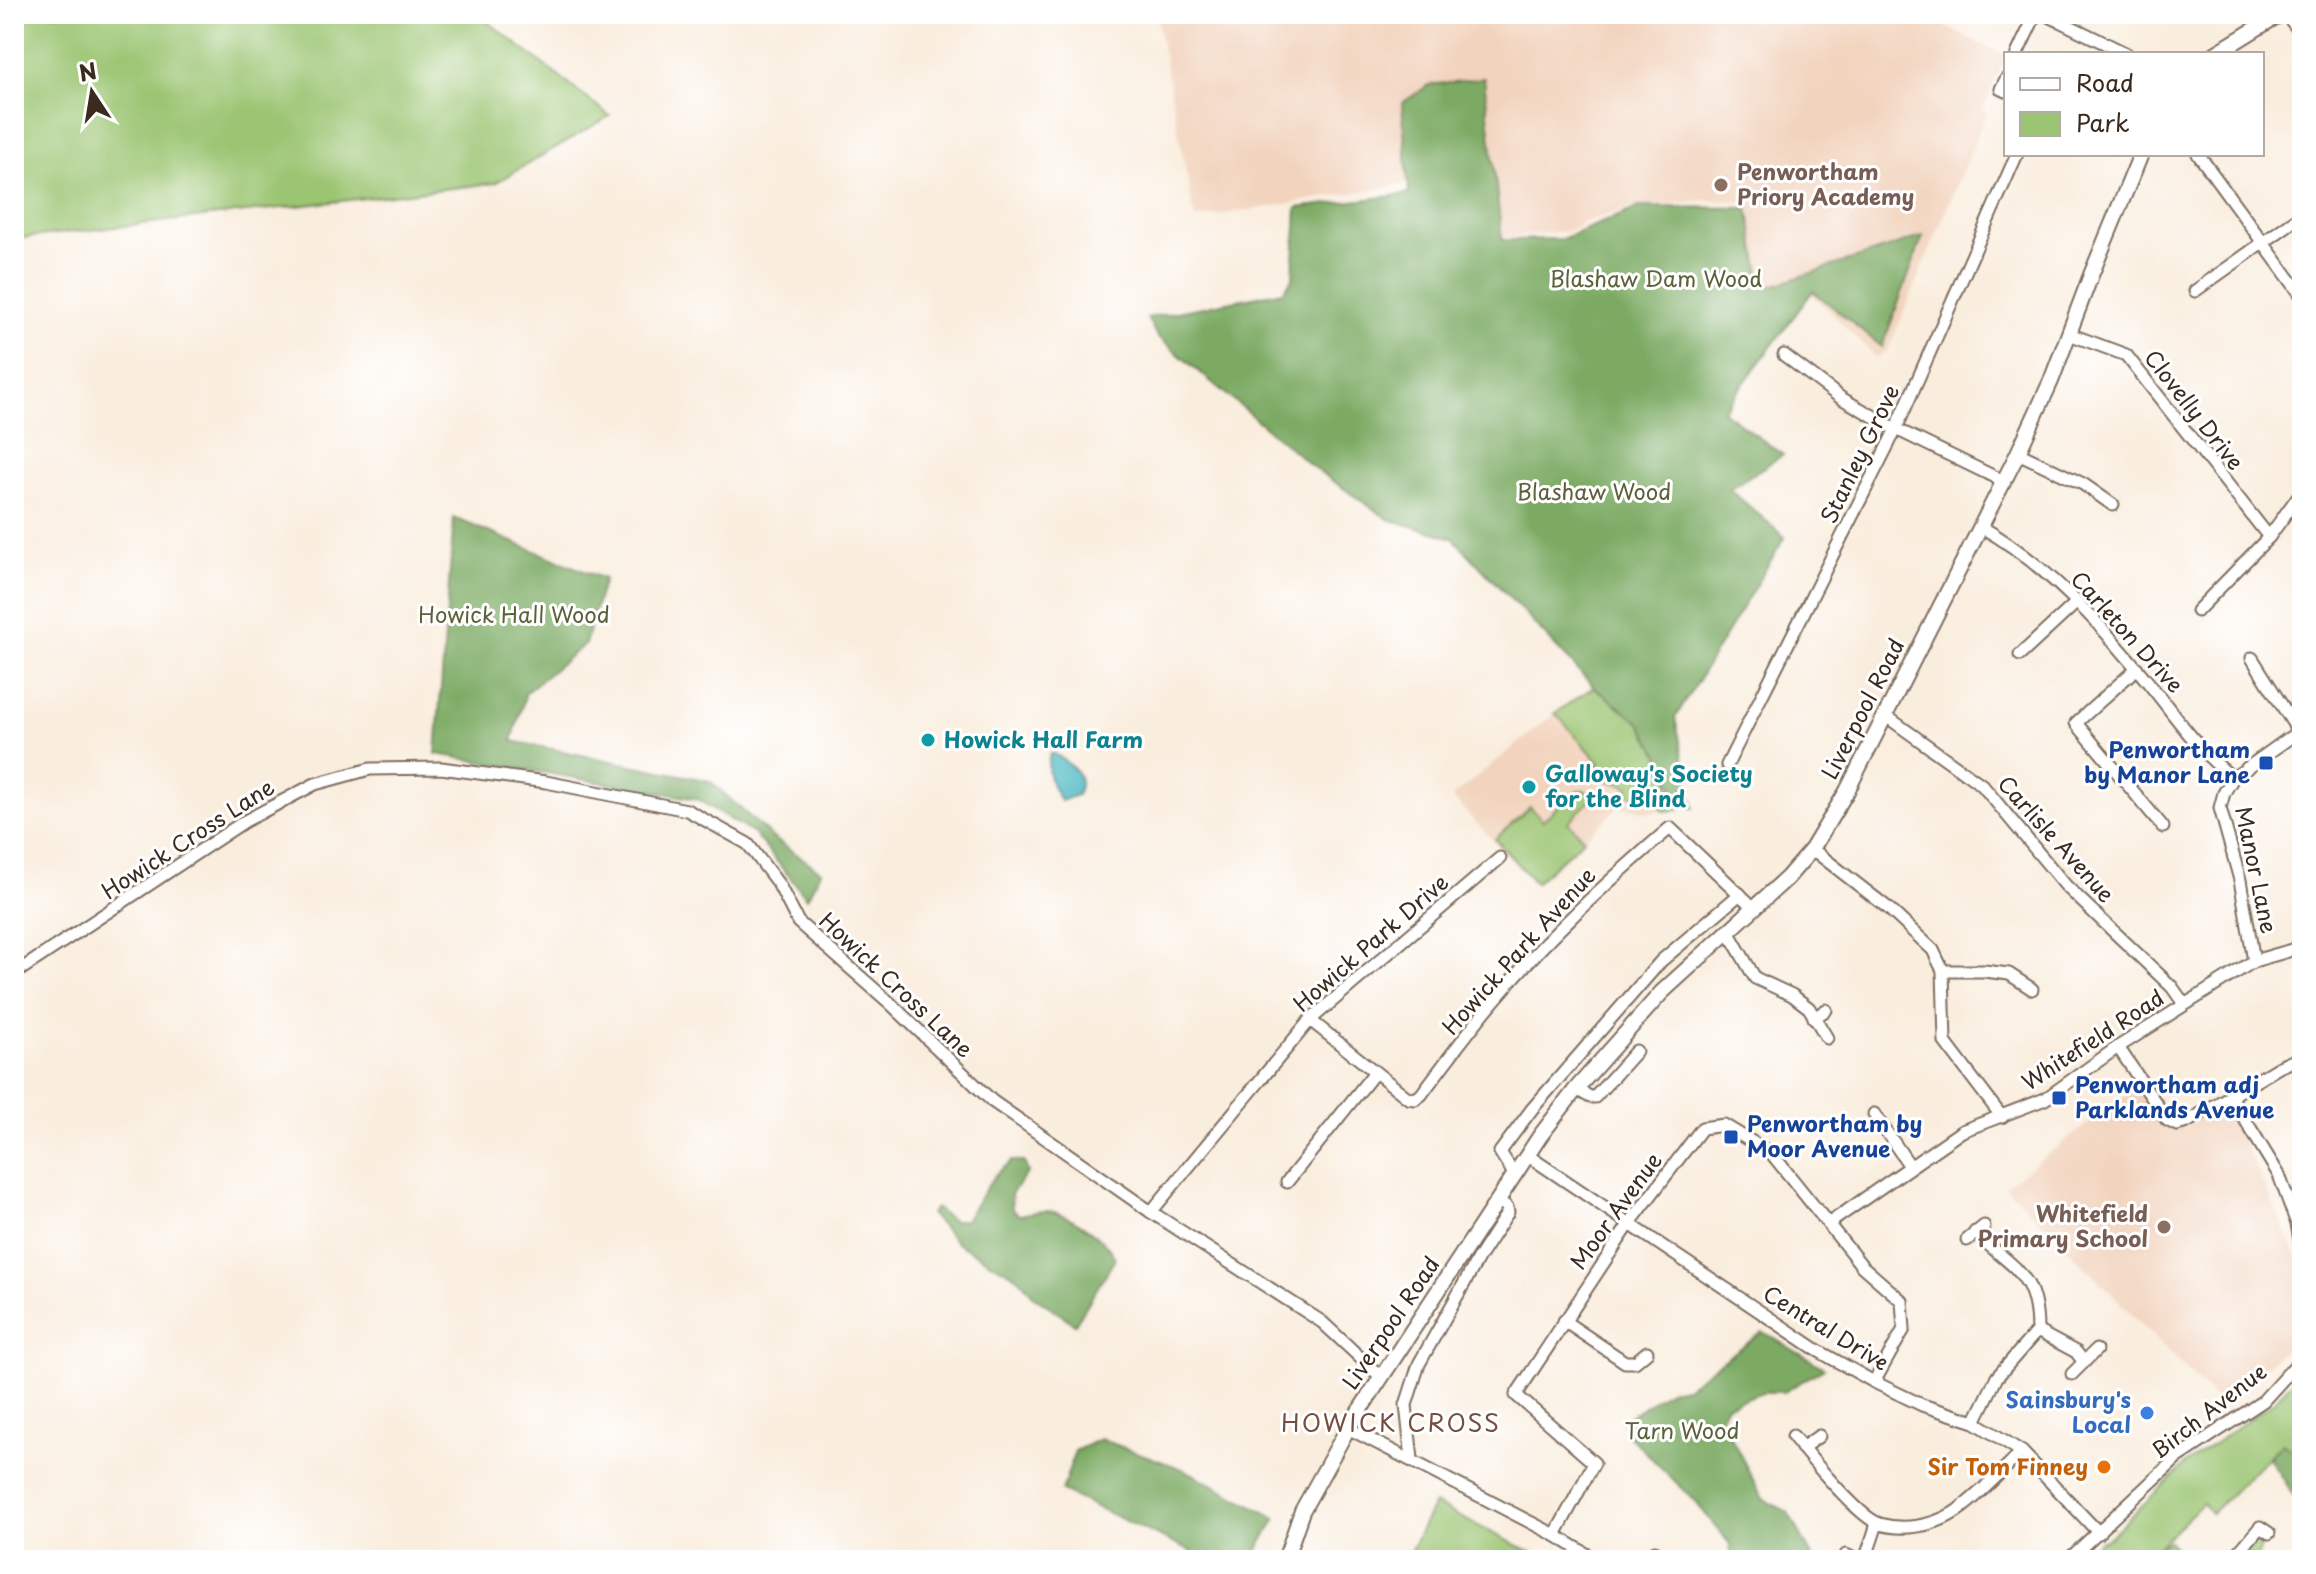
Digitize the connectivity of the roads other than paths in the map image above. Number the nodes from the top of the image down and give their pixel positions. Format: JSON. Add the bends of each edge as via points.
{"nodes":[{"id":1,"x":2036,"y":14,"type":"edge"},
{"id":2,"x":2045,"y":14,"type":"edge"},
{"id":3,"x":2283,"y":14,"type":"edge"},
{"id":4,"x":2302,"y":34,"type":"edge"},
{"id":5,"x":2018,"y":52,"type":"edge"},
{"id":6,"x":2123,"y":52,"type":"edge"},
{"id":7,"x":2218,"y":52,"type":"edge"},
{"id":8,"x":2016,"y":156,"type":"edge"},
{"id":9,"x":2140,"y":156,"type":"edge"},
{"id":10,"x":2199,"y":156,"type":"edge"},
{"id":11,"x":2302,"y":215,"type":"edge"},
{"id":12,"x":2263,"y":243,"type":"junction"},
{"id":13,"x":2195,"y":291,"type":"dead end"},
{"id":14,"x":2302,"y":296,"type":"edge"},
{"id":15,"x":2069,"y":334,"type":"junction"},
{"id":16,"x":1784,"y":355,"type":"dead end"},
{"id":17,"x":1896,"y":429,"type":"junction"},
{"id":18,"x":2018,"y":453,"type":"junction"},
{"id":19,"x":2003,"y":481,"type":"junction"},
{"id":20,"x":2302,"y":491,"type":"edge"},
{"id":21,"x":2113,"y":505,"type":"dead end"},
{"id":22,"x":1980,"y":526,"type":"junction"},
{"id":23,"x":2269,"y":537,"type":"junction"},
{"id":24,"x":2076,"y":603,"type":"junction"},
{"id":25,"x":2197,"y":611,"type":"dead end"},
{"id":26,"x":2020,"y":655,"type":"dead end"},
{"id":27,"x":2252,"y":658,"type":"dead end"},
{"id":28,"x":2137,"y":668,"type":"junction"},
{"id":29,"x":1886,"y":716,"type":"junction"},
{"id":30,"x":2300,"y":730,"type":"edge"},
{"id":31,"x":1727,"y":765,"type":"dead end"},
{"id":32,"x":2233,"y":778,"type":"junction"},
{"id":33,"x":2163,"y":827,"type":"dead end"},
{"id":34,"x":1812,"y":849,"type":"junction"},
{"id":35,"x":1500,"y":858,"type":"dead end"},
{"id":36,"x":1740,"y":894,"type":"junction"},
{"id":37,"x":1755,"y":909,"type":"junction"},
{"id":38,"x":1729,"y":933,"type":"junction"},
{"id":39,"x":2302,"y":947,"type":"edge"},
{"id":40,"x":2254,"y":961,"type":"junction"},
{"id":41,"x":1943,"y":971,"type":"junction"},
{"id":42,"x":14,"y":974,"type":"edge"},
{"id":43,"x":2032,"y":989,"type":"dead end"},
{"id":44,"x":2184,"y":1004,"type":"junction"},
{"id":45,"x":1826,"y":1010,"type":"dead end"},
{"id":46,"x":1814,"y":1018,"type":"junction"},
{"id":47,"x":1310,"y":1020,"type":"junction"},
{"id":48,"x":1827,"y":1038,"type":"dead end"},
{"id":49,"x":2118,"y":1047,"type":"junction"},
{"id":50,"x":1636,"y":1051,"type":"dead end"},
{"id":51,"x":2302,"y":1057,"type":"edge"},
{"id":52,"x":1375,"y":1072,"type":"junction"},
{"id":53,"x":1576,"y":1089,"type":"junction"},
{"id":54,"x":2230,"y":1095,"type":"junction"},
{"id":55,"x":1874,"y":1114,"type":"dead end"},
{"id":56,"x":2002,"y":1117,"type":"junction"},
{"id":57,"x":1527,"y":1155,"type":"junction"},
{"id":58,"x":1910,"y":1166,"type":"junction"},
{"id":59,"x":1514,"y":1174,"type":"junction"},
{"id":60,"x":1287,"y":1182,"type":"dead end"},
{"id":61,"x":1498,"y":1200,"type":"junction"},
{"id":62,"x":1151,"y":1212,"type":"junction"},
{"id":63,"x":1630,"y":1223,"type":"junction"},
{"id":64,"x":1828,"y":1224,"type":"junction"},
{"id":65,"x":1975,"y":1233,"type":"dead end"},
{"id":66,"x":2302,"y":1252,"type":"edge"},
{"id":67,"x":1564,"y":1321,"type":"junction"},
{"id":68,"x":2037,"y":1331,"type":"junction"},
{"id":69,"x":2096,"y":1350,"type":"dead end"},
{"id":70,"x":1647,"y":1352,"type":"dead end"},
{"id":71,"x":2302,"y":1358,"type":"edge"},
{"id":72,"x":2084,"y":1362,"type":"junction"},
{"id":73,"x":2072,"y":1374,"type":"dead end"},
{"id":74,"x":1382,"y":1378,"type":"junction"},
{"id":75,"x":1874,"y":1382,"type":"junction"},
{"id":76,"x":1975,"y":1422,"type":"junction"},
{"id":77,"x":1348,"y":1428,"type":"junction"},
{"id":78,"x":1793,"y":1436,"type":"dead end"},
{"id":79,"x":1819,"y":1436,"type":"dead end"},
{"id":80,"x":1802,"y":1448,"type":"junction"},
{"id":81,"x":2022,"y":1452,"type":"junction"},
{"id":82,"x":1412,"y":1459,"type":"junction"},
{"id":83,"x":1877,"y":1524,"type":"junction"},
{"id":84,"x":2262,"y":1526,"type":"dead end"},
{"id":85,"x":2099,"y":1533,"type":"junction"},
{"id":86,"x":1555,"y":1535,"type":"junction"},
{"id":87,"x":1285,"y":1560,"type":"edge"},
{"id":88,"x":1596,"y":1560,"type":"edge"},
{"id":89,"x":1865,"y":1560,"type":"edge"},
{"id":90,"x":2068,"y":1560,"type":"edge"},
{"id":91,"x":2232,"y":1560,"type":"edge"}],
"edges":[{"from":1,"to":5,"type":"street"},
{"from":2,"to":6,"type":"street"},
{"from":3,"to":4,"type":"street"},
{"from":3,"to":7,"type":"street"},
{"from":8,"to":17,"type":"street","name":"Stanley Grove"},
{"from":9,"to":15,"type":"street","name":"Liverpool Road"},
{"from":10,"to":12,"type":"street"},
{"from":11,"to":12,"type":"street"},
{"from":12,"to":13,"type":"street"},
{"from":12,"to":14,"type":"street"},
{"from":15,"to":18,"type":"street","name":"Liverpool Road"},
{"from":15,"to":23,"type":"street","name":"Clovelly Drive","via":[[2126,355]]},
{"from":16,"to":17,"type":"street","via":[[1841,398]]},
{"from":17,"to":19,"type":"street"},
{"from":17,"to":31,"type":"street","name":"Stanley Grove"},
{"from":18,"to":19,"type":"street","name":"Liverpool Road"},
{"from":18,"to":21,"type":"street","via":[[2083,484]]},
{"from":19,"to":22,"type":"street","name":"Liverpool Road"},
{"from":20,"to":23,"type":"street"},
{"from":22,"to":24,"type":"street","name":"Carleton Drive","via":[[2015,546]]},
{"from":22,"to":29,"type":"street","name":"Liverpool Road"},
{"from":23,"to":25,"type":"street"},
{"from":24,"to":26,"type":"street"},
{"from":24,"to":28,"type":"street","name":"Carleton Drive"},
{"from":27,"to":30,"type":"street"},
{"from":28,"to":32,"type":"street","name":"Carleton Drive","via":[[2215,765]]},
{"from":28,"to":33,"type":"street","via":[[2076,723]]},
{"from":29,"to":34,"type":"street","name":"Liverpool Road"},
{"from":29,"to":44,"type":"street","name":"Carlisle Avenue","via":[[1982,785],[2066,886]]},
{"from":30,"to":32,"type":"street","name":"Manor Lane"},
{"from":32,"to":40,"type":"street","name":"Manor Lane","via":[[2220,808]]},
{"from":34,"to":37,"type":"street","name":"Liverpool Road"},
{"from":34,"to":41,"type":"street","via":[[1888,908],[1933,950]]},
{"from":35,"to":47,"type":"street","name":"Howick Park Drive"},
{"from":36,"to":37,"type":"street","name":"Howick Park Avenue"},
{"from":36,"to":52,"type":"street","name":"Howick Park Avenue","via":[[1670,828],[1565,924],[1493,1002],[1421,1095],[1408,1098]]},
{"from":36,"to":59,"type":"street","via":[[1661,961],[1532,1109],[1500,1152]]},
{"from":37,"to":38,"type":"street","name":"Liverpool Road"},
{"from":38,"to":46,"type":"street","via":[[1755,978],[1792,995]]},
{"from":38,"to":53,"type":"street","name":"Liverpool Road","via":[[1662,992]]},
{"from":39,"to":40,"type":"street","name":"Whitefield Road"},
{"from":40,"to":44,"type":"street","name":"Whitefield Road"},
{"from":41,"to":43,"type":"street","via":[[2009,974]]},
{"from":41,"to":56,"type":"street","via":[[1945,1042]]},
{"from":42,"to":62,"type":"street","name":"Howick Cross Lane","via":[[245,821],[315,784],[370,769],[441,768],[687,810],[748,844],[798,922],[992,1101]]},
{"from":44,"to":49,"type":"street","name":"Whitefield Road"},
{"from":45,"to":46,"type":"street"},
{"from":46,"to":48,"type":"street"},
{"from":47,"to":52,"type":"street","name":"Howick Park Avenue"},
{"from":47,"to":62,"type":"street","name":"Howick Park Drive"},
{"from":49,"to":54,"type":"street","via":[[2167,1120],[2177,1125]]},
{"from":49,"to":56,"type":"street","name":"Whitefield Road","via":[[2045,1099]]},
{"from":50,"to":53,"type":"street","via":[[1595,1097]]},
{"from":51,"to":54,"type":"street"},
{"from":52,"to":60,"type":"street"},
{"from":53,"to":57,"type":"street","name":"Liverpool Road"},
{"from":54,"to":66,"type":"street","via":[[2279,1175]]},
{"from":55,"to":58,"type":"street"},
{"from":56,"to":58,"type":"street","name":"Whitefield Road","via":[[1962,1131]]},
{"from":57,"to":59,"type":"street","name":"Liverpool Road"},
{"from":57,"to":63,"type":"street","name":"Central Drive"},
{"from":58,"to":64,"type":"street","name":"Whitefield Road"},
{"from":59,"to":61,"type":"street","name":"Liverpool Road"},
{"from":61,"to":74,"type":"street","name":"Liverpool Road"},
{"from":61,"to":82,"type":"street","name":"Liverpool Road","via":[[1508,1212],[1419,1364],[1406,1405]]},
{"from":62,"to":74,"type":"street","name":"Howick Cross Lane","via":[[1322,1322]]},
{"from":63,"to":64,"type":"street","name":"Moor Avenue","via":[[1702,1128],[1724,1125],[1772,1154]]},
{"from":63,"to":67,"type":"street","name":"Moor Avenue"},
{"from":63,"to":75,"type":"street","name":"Central Drive","via":[[1785,1330]]},
{"from":64,"to":75,"type":"street","name":"Moor Avenue","via":[[1912,1316]]},
{"from":65,"to":68,"type":"street","via":[[2012,1262],[2032,1288]]},
{"from":67,"to":70,"type":"street","via":[[1625,1362],[1635,1362]]},
{"from":67,"to":86,"type":"street","name":"Moor Avenue","via":[[1516,1395],[1594,1463]]},
{"from":68,"to":72,"type":"street"},
{"from":68,"to":76,"type":"street","via":[[1997,1377]]},
{"from":69,"to":72,"type":"street"},
{"from":71,"to":85,"type":"street","name":"Birch Avenue","via":[[2263,1401],[2177,1458]]},
{"from":72,"to":73,"type":"street"},
{"from":74,"to":77,"type":"street","name":"Liverpool Road"},
{"from":75,"to":76,"type":"street","name":"Central Drive"},
{"from":76,"to":81,"type":"street","name":"Central Drive"},
{"from":77,"to":82,"type":"street"},
{"from":77,"to":87,"type":"street","name":"Liverpool Road","via":[[1302,1511]]},
{"from":78,"to":80,"type":"street"},
{"from":79,"to":80,"type":"street"},
{"from":80,"to":83,"type":"street"},
{"from":81,"to":83,"type":"street","via":[[1953,1514],[1923,1526]]},
{"from":81,"to":85,"type":"street","name":"Central Drive"},
{"from":82,"to":86,"type":"street"},
{"from":83,"to":89,"type":"street"},
{"from":84,"to":91,"type":"street"},
{"from":85,"to":90,"type":"street","name":"Birch Avenue"},
{"from":86,"to":88,"type":"street"}]}
